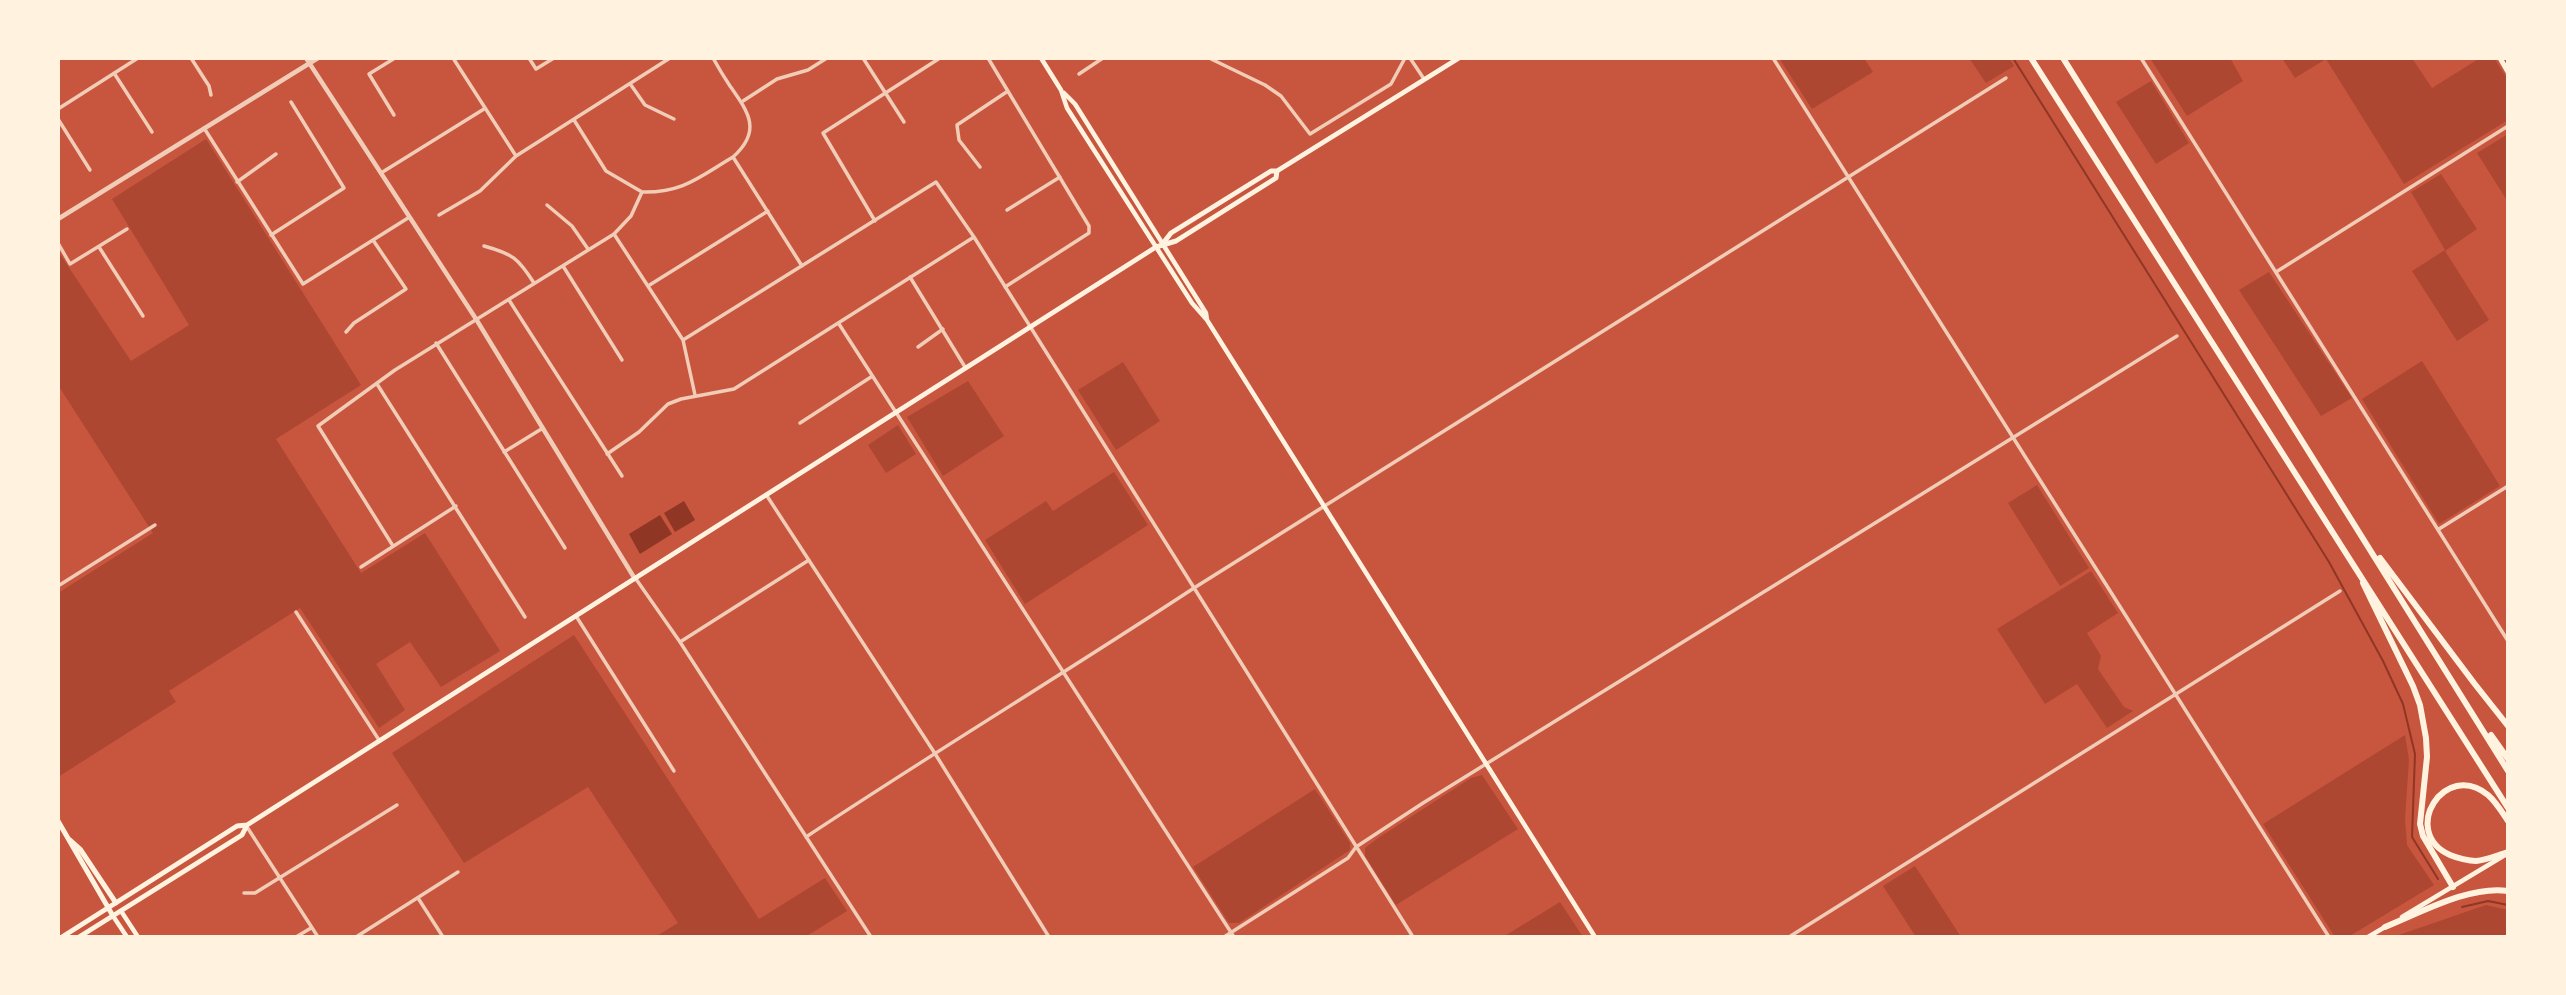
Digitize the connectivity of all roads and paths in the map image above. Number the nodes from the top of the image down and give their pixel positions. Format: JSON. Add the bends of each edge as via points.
{"nodes":[{"id":1,"x":138,"y":58,"type":"edge"},
{"id":2,"x":191,"y":58,"type":"edge"},
{"id":3,"x":318,"y":58,"type":"edge"},
{"id":4,"x":395,"y":58,"type":"edge"},
{"id":5,"x":453,"y":58,"type":"edge"},
{"id":6,"x":529,"y":58,"type":"edge"},
{"id":7,"x":554,"y":58,"type":"edge"},
{"id":8,"x":670,"y":58,"type":"edge"},
{"id":9,"x":713,"y":58,"type":"edge"},
{"id":10,"x":827,"y":58,"type":"edge"},
{"id":11,"x":863,"y":58,"type":"edge"},
{"id":12,"x":940,"y":58,"type":"edge"},
{"id":13,"x":988,"y":58,"type":"edge"},
{"id":14,"x":1041,"y":58,"type":"edge"},
{"id":15,"x":1103,"y":58,"type":"edge"},
{"id":16,"x":1209,"y":58,"type":"edge"},
{"id":17,"x":1407,"y":58,"type":"edge"},
{"id":18,"x":1459,"y":58,"type":"edge"},
{"id":19,"x":1773,"y":58,"type":"edge"},
{"id":20,"x":2031,"y":58,"type":"edge"},
{"id":21,"x":2063,"y":58,"type":"edge"},
{"id":22,"x":2068,"y":58,"type":"edge"},
{"id":23,"x":2141,"y":58,"type":"edge"},
{"id":24,"x":2500,"y":58,"type":"edge"},
{"id":25,"x":308,"y":60,"type":"edge"},
{"id":26,"x":2508,"y":72,"type":"edge"},
{"id":27,"x":114,"y":73,"type":"junction"},
{"id":28,"x":1079,"y":74,"type":"dead end"},
{"id":29,"x":2006,"y":78,"type":"dead end"},
{"id":30,"x":1424,"y":80,"type":"junction"},
{"id":31,"x":631,"y":85,"type":"junction"},
{"id":32,"x":1061,"y":90,"type":"junction"},
{"id":33,"x":1008,"y":91,"type":"junction"},
{"id":34,"x":886,"y":92,"type":"junction"},
{"id":35,"x":211,"y":95,"type":"dead end"},
{"id":36,"x":743,"y":101,"type":"junction"},
{"id":37,"x":291,"y":102,"type":"dead end"},
{"id":38,"x":58,"y":109,"type":"edge"},
{"id":39,"x":484,"y":109,"type":"junction"},
{"id":40,"x":2096,"y":110,"type":"junction"},
{"id":41,"x":394,"y":115,"type":"dead end"},
{"id":42,"x":58,"y":119,"type":"edge"},
{"id":43,"x":674,"y":119,"type":"dead end"},
{"id":44,"x":574,"y":121,"type":"junction"},
{"id":45,"x":904,"y":122,"type":"dead end"},
{"id":46,"x":2508,"y":126,"type":"edge"},
{"id":47,"x":204,"y":128,"type":"junction"},
{"id":48,"x":152,"y":132,"type":"dead end"},
{"id":49,"x":276,"y":154,"type":"dead end"},
{"id":50,"x":516,"y":156,"type":"junction"},
{"id":51,"x":733,"y":157,"type":"junction"},
{"id":52,"x":980,"y":167,"type":"dead end"},
{"id":53,"x":90,"y":170,"type":"dead end"},
{"id":54,"x":381,"y":173,"type":"junction"},
{"id":55,"x":1060,"y":177,"type":"junction"},
{"id":56,"x":1848,"y":177,"type":"junction"},
{"id":57,"x":237,"y":182,"type":"junction"},
{"id":58,"x":642,"y":192,"type":"junction"},
{"id":59,"x":547,"y":205,"type":"dead end"},
{"id":60,"x":1007,"y":210,"type":"dead end"},
{"id":61,"x":768,"y":211,"type":"junction"},
{"id":62,"x":439,"y":215,"type":"dead end"},
{"id":63,"x":408,"y":218,"type":"junction"},
{"id":64,"x":58,"y":219,"type":"edge"},
{"id":65,"x":875,"y":221,"type":"junction"},
{"id":66,"x":127,"y":229,"type":"dead end"},
{"id":67,"x":614,"y":234,"type":"junction"},
{"id":68,"x":271,"y":235,"type":"junction"},
{"id":69,"x":974,"y":237,"type":"junction"},
{"id":70,"x":373,"y":240,"type":"junction"},
{"id":71,"x":58,"y":243,"type":"edge"},
{"id":72,"x":1163,"y":243,"type":"junction"},
{"id":73,"x":484,"y":246,"type":"dead end"},
{"id":74,"x":99,"y":247,"type":"junction"},
{"id":75,"x":1156,"y":247,"type":"junction"},
{"id":76,"x":588,"y":250,"type":"junction"},
{"id":77,"x":563,"y":266,"type":"junction"},
{"id":78,"x":803,"y":267,"type":"junction"},
{"id":79,"x":2275,"y":272,"type":"junction"},
{"id":80,"x":910,"y":277,"type":"junction"},
{"id":81,"x":534,"y":283,"type":"junction"},
{"id":82,"x":648,"y":286,"type":"junction"},
{"id":83,"x":1005,"y":287,"type":"junction"},
{"id":84,"x":509,"y":300,"type":"junction"},
{"id":85,"x":143,"y":316,"type":"dead end"},
{"id":86,"x":476,"y":319,"type":"junction"},
{"id":87,"x":1207,"y":320,"type":"junction"},
{"id":88,"x":839,"y":324,"type":"junction"},
{"id":89,"x":1030,"y":327,"type":"junction"},
{"id":90,"x":943,"y":329,"type":"junction"},
{"id":91,"x":346,"y":332,"type":"dead end"},
{"id":92,"x":2177,"y":337,"type":"dead end"},
{"id":93,"x":683,"y":340,"type":"junction"},
{"id":94,"x":436,"y":344,"type":"junction"},
{"id":95,"x":918,"y":347,"type":"dead end"},
{"id":96,"x":622,"y":360,"type":"dead end"},
{"id":97,"x":966,"y":369,"type":"junction"},
{"id":98,"x":871,"y":377,"type":"junction"},
{"id":99,"x":377,"y":384,"type":"junction"},
{"id":100,"x":695,"y":396,"type":"junction"},
{"id":101,"x":895,"y":413,"type":"junction"},
{"id":102,"x":800,"y":424,"type":"dead end"},
{"id":103,"x":543,"y":428,"type":"junction"},
{"id":104,"x":2013,"y":437,"type":"junction"},
{"id":105,"x":504,"y":452,"type":"junction"},
{"id":106,"x":607,"y":454,"type":"junction"},
{"id":107,"x":622,"y":476,"type":"dead end"},
{"id":108,"x":2508,"y":486,"type":"edge"},
{"id":109,"x":767,"y":496,"type":"junction"},
{"id":110,"x":456,"y":506,"type":"junction"},
{"id":111,"x":1323,"y":506,"type":"junction"},
{"id":112,"x":155,"y":525,"type":"dead end"},
{"id":113,"x":2354,"y":525,"type":"junction"},
{"id":114,"x":2438,"y":529,"type":"junction"},
{"id":115,"x":393,"y":546,"type":"junction"},
{"id":116,"x":565,"y":548,"type":"dead end"},
{"id":117,"x":809,"y":560,"type":"junction"},
{"id":118,"x":361,"y":567,"type":"dead end"},
{"id":119,"x":2360,"y":575,"type":"junction"},
{"id":120,"x":635,"y":579,"type":"junction"},
{"id":121,"x":58,"y":586,"type":"edge"},
{"id":122,"x":1194,"y":588,"type":"junction"},
{"id":123,"x":2340,"y":591,"type":"dead end"},
{"id":124,"x":296,"y":612,"type":"dead end"},
{"id":125,"x":576,"y":616,"type":"junction"},
{"id":126,"x":525,"y":617,"type":"dead end"},
{"id":127,"x":2508,"y":641,"type":"edge"},
{"id":128,"x":680,"y":642,"type":"junction"},
{"id":129,"x":1065,"y":673,"type":"junction"},
{"id":130,"x":2460,"y":693,"type":"junction"},
{"id":131,"x":2175,"y":696,"type":"junction"},
{"id":132,"x":2508,"y":726,"type":"edge"},
{"id":133,"x":379,"y":740,"type":"junction"},
{"id":134,"x":934,"y":752,"type":"junction"},
{"id":135,"x":2508,"y":759,"type":"edge"},
{"id":136,"x":1486,"y":764,"type":"junction"},
{"id":137,"x":674,"y":771,"type":"dead end"},
{"id":138,"x":2508,"y":771,"type":"edge"},
{"id":139,"x":397,"y":805,"type":"dead end"},
{"id":140,"x":2508,"y":808,"type":"edge"},
{"id":141,"x":58,"y":821,"type":"edge"},
{"id":142,"x":2508,"y":821,"type":"edge"},
{"id":143,"x":247,"y":825,"type":"junction"},
{"id":144,"x":806,"y":837,"type":"junction"},
{"id":145,"x":68,"y":838,"type":"junction"},
{"id":146,"x":1356,"y":847,"type":"junction"},
{"id":147,"x":2508,"y":853,"type":"edge"},
{"id":148,"x":458,"y":872,"type":"dead end"},
{"id":149,"x":280,"y":878,"type":"junction"},
{"id":150,"x":2453,"y":887,"type":"junction"},
{"id":151,"x":2508,"y":891,"type":"edge"},
{"id":152,"x":244,"y":894,"type":"dead end"},
{"id":153,"x":418,"y":898,"type":"junction"},
{"id":154,"x":116,"y":902,"type":"junction"},
{"id":155,"x":108,"y":908,"type":"junction"},
{"id":156,"x":121,"y":911,"type":"junction"},
{"id":157,"x":113,"y":916,"type":"junction"},
{"id":158,"x":2385,"y":927,"type":"junction"},
{"id":159,"x":311,"y":928,"type":"junction"},
{"id":160,"x":1233,"y":935,"type":"edge"},
{"id":161,"x":62,"y":937,"type":"edge"},
{"id":162,"x":79,"y":937,"type":"edge"},
{"id":163,"x":127,"y":937,"type":"edge"},
{"id":164,"x":138,"y":937,"type":"edge"},
{"id":165,"x":296,"y":937,"type":"edge"},
{"id":166,"x":318,"y":937,"type":"edge"},
{"id":167,"x":356,"y":937,"type":"edge"},
{"id":168,"x":443,"y":937,"type":"edge"},
{"id":169,"x":871,"y":937,"type":"edge"},
{"id":170,"x":1049,"y":937,"type":"edge"},
{"id":171,"x":1224,"y":937,"type":"edge"},
{"id":172,"x":1413,"y":937,"type":"edge"},
{"id":173,"x":1595,"y":937,"type":"edge"},
{"id":174,"x":1789,"y":937,"type":"edge"},
{"id":175,"x":2329,"y":937,"type":"edge"},
{"id":176,"x":2368,"y":937,"type":"edge"}],
"edges":[{"from":1,"to":27,"type":"street"},
{"from":2,"to":35,"type":"street"},
{"from":3,"to":25,"type":"street"},
{"from":4,"to":41,"type":"street","via":[[369,74]]},
{"from":5,"to":39,"type":"street"},
{"from":6,"to":7,"type":"street","via":[[536,69]]},
{"from":8,"to":31,"type":"street"},
{"from":9,"to":36,"type":"street"},
{"from":10,"to":36,"type":"street","via":[[808,70],[777,79]]},
{"from":11,"to":34,"type":"street"},
{"from":12,"to":34,"type":"street"},
{"from":13,"to":33,"type":"street"},
{"from":14,"to":32,"type":"main road"},
{"from":15,"to":28,"type":"street"},
{"from":16,"to":17,"type":"street","via":[[1281,96],[1310,134],[1391,84]]},
{"from":17,"to":30,"type":"street"},
{"from":18,"to":30,"type":"main road"},
{"from":19,"to":56,"type":"street"},
{"from":20,"to":119,"type":"highway"},
{"from":21,"to":40,"type":"highway"},
{"from":22,"to":40,"type":"highway"},
{"from":23,"to":79,"type":"street"},
{"from":24,"to":26,"type":"main road"},
{"from":25,"to":47,"type":"street"},
{"from":25,"to":54,"type":"street"},
{"from":27,"to":38,"type":"street"},
{"from":27,"to":48,"type":"street"},
{"from":29,"to":56,"type":"street"},
{"from":30,"to":72,"type":"main road","via":[[1171,233]]},
{"from":31,"to":43,"type":"street","via":[[645,105]]},
{"from":31,"to":44,"type":"street"},
{"from":32,"to":72,"type":"main road","via":[[1075,104]]},
{"from":32,"to":75,"type":"main road","via":[[1067,108]]},
{"from":33,"to":52,"type":"street","via":[[957,125],[959,139]]},
{"from":33,"to":55,"type":"street"},
{"from":34,"to":45,"type":"street"},
{"from":34,"to":65,"type":"street","via":[[823,133]]},
{"from":36,"to":51,"type":"street","via":[[751,129]]},
{"from":37,"to":68,"type":"street","via":[[344,188]]},
{"from":39,"to":50,"type":"street"},
{"from":39,"to":54,"type":"street"},
{"from":40,"to":113,"type":"highway"},
{"from":42,"to":53,"type":"street"},
{"from":44,"to":50,"type":"street"},
{"from":44,"to":58,"type":"street","via":[[606,171]]},
{"from":46,"to":79,"type":"street"},
{"from":47,"to":57,"type":"street"},
{"from":47,"to":64,"type":"street"},
{"from":49,"to":57,"type":"street"},
{"from":50,"to":62,"type":"street","via":[[480,191]]},
{"from":51,"to":58,"type":"street","via":[[688,184],[663,193]]},
{"from":51,"to":61,"type":"street"},
{"from":54,"to":63,"type":"street"},
{"from":55,"to":60,"type":"street"},
{"from":55,"to":83,"type":"street","via":[[1089,233]]},
{"from":56,"to":104,"type":"street"},
{"from":56,"to":111,"type":"street"},
{"from":57,"to":68,"type":"street"},
{"from":58,"to":67,"type":"street","via":[[631,216]]},
{"from":59,"to":76,"type":"street","via":[[572,226]]},
{"from":61,"to":78,"type":"street"},
{"from":61,"to":82,"type":"street"},
{"from":63,"to":70,"type":"street"},
{"from":63,"to":86,"type":"street"},
{"from":65,"to":69,"type":"street","via":[[936,182]]},
{"from":65,"to":78,"type":"street"},
{"from":66,"to":74,"type":"street"},
{"from":67,"to":76,"type":"street"},
{"from":67,"to":82,"type":"street"},
{"from":68,"to":70,"type":"street","via":[[303,284]]},
{"from":69,"to":80,"type":"street"},
{"from":69,"to":83,"type":"street"},
{"from":70,"to":91,"type":"street","via":[[406,289]]},
{"from":71,"to":74,"type":"street","via":[[71,264]]},
{"from":72,"to":75,"type":"main road"},
{"from":72,"to":87,"type":"main road"},
{"from":73,"to":81,"type":"street","via":[[508,253]]},
{"from":74,"to":85,"type":"street"},
{"from":75,"to":87,"type":"main road"},
{"from":75,"to":89,"type":"main road"},
{"from":76,"to":77,"type":"street"},
{"from":77,"to":81,"type":"street"},
{"from":77,"to":96,"type":"street"},
{"from":78,"to":93,"type":"street"},
{"from":79,"to":114,"type":"street"},
{"from":80,"to":88,"type":"street"},
{"from":80,"to":90,"type":"street"},
{"from":81,"to":84,"type":"street"},
{"from":82,"to":93,"type":"street"},
{"from":83,"to":89,"type":"street"},
{"from":84,"to":86,"type":"street"},
{"from":84,"to":106,"type":"street"},
{"from":86,"to":94,"type":"street"},
{"from":86,"to":103,"type":"street"},
{"from":87,"to":111,"type":"main road"},
{"from":88,"to":98,"type":"street"},
{"from":88,"to":100,"type":"street","via":[[734,389]]},
{"from":89,"to":97,"type":"main road"},
{"from":89,"to":122,"type":"street"},
{"from":90,"to":95,"type":"street"},
{"from":90,"to":97,"type":"street"},
{"from":92,"to":104,"type":"street"},
{"from":93,"to":100,"type":"street"},
{"from":94,"to":99,"type":"street"},
{"from":94,"to":105,"type":"street"},
{"from":97,"to":101,"type":"main road"},
{"from":98,"to":101,"type":"street"},
{"from":98,"to":102,"type":"street"},
{"from":99,"to":110,"type":"street"},
{"from":99,"to":115,"type":"street","via":[[318,426]]},
{"from":100,"to":106,"type":"street","via":[[668,404]]},
{"from":101,"to":109,"type":"main road"},
{"from":101,"to":129,"type":"street"},
{"from":103,"to":105,"type":"street"},
{"from":103,"to":120,"type":"street"},
{"from":104,"to":131,"type":"street"},
{"from":104,"to":136,"type":"street"},
{"from":105,"to":116,"type":"street"},
{"from":106,"to":107,"type":"street"},
{"from":108,"to":114,"type":"street"},
{"from":109,"to":117,"type":"street"},
{"from":109,"to":120,"type":"main road"},
{"from":110,"to":115,"type":"street"},
{"from":110,"to":126,"type":"street"},
{"from":111,"to":122,"type":"street"},
{"from":111,"to":136,"type":"main road"},
{"from":112,"to":121,"type":"street"},
{"from":113,"to":130,"type":"highway"},
{"from":113,"to":132,"type":"highway"},
{"from":114,"to":127,"type":"street"},
{"from":115,"to":118,"type":"street"},
{"from":117,"to":128,"type":"street"},
{"from":117,"to":134,"type":"street"},
{"from":119,"to":140,"type":"highway"},
{"from":119,"to":150,"type":"highway","via":[[2420,705],[2427,757],[2420,824]]},
{"from":120,"to":125,"type":"main road"},
{"from":120,"to":128,"type":"street"},
{"from":122,"to":129,"type":"street"},
{"from":122,"to":146,"type":"street"},
{"from":123,"to":131,"type":"street"},
{"from":124,"to":133,"type":"street"},
{"from":125,"to":133,"type":"main road"},
{"from":125,"to":137,"type":"street"},
{"from":128,"to":144,"type":"street"},
{"from":129,"to":134,"type":"street"},
{"from":129,"to":160,"type":"street"},
{"from":130,"to":135,"type":"highway"},
{"from":130,"to":138,"type":"highway"},
{"from":131,"to":174,"type":"street"},
{"from":131,"to":175,"type":"street"},
{"from":133,"to":143,"type":"main road"},
{"from":134,"to":144,"type":"street"},
{"from":134,"to":170,"type":"street"},
{"from":136,"to":146,"type":"street"},
{"from":136,"to":173,"type":"main road"},
{"from":139,"to":149,"type":"street"},
{"from":141,"to":145,"type":"main road"},
{"from":142,"to":147,"type":"highway","via":[[2486,793],[2462,785],[2440,794],[2427,820],[2430,836],[2447,854],[2476,861]]},
{"from":143,"to":149,"type":"street"},
{"from":143,"to":154,"type":"main road","via":[[237,826]]},
{"from":143,"to":156,"type":"main road","via":[[242,835]]},
{"from":144,"to":169,"type":"street"},
{"from":145,"to":154,"type":"main road"},
{"from":145,"to":155,"type":"main road"},
{"from":146,"to":160,"type":"street","via":[[1348,858]]},
{"from":146,"to":172,"type":"street"},
{"from":147,"to":150,"type":"main road"},
{"from":148,"to":153,"type":"street"},
{"from":149,"to":152,"type":"street","via":[[255,893]]},
{"from":149,"to":159,"type":"street"},
{"from":150,"to":158,"type":"main road"},
{"from":151,"to":158,"type":"highway","via":[[2468,894]]},
{"from":153,"to":167,"type":"street"},
{"from":153,"to":168,"type":"street"},
{"from":154,"to":155,"type":"main road"},
{"from":154,"to":156,"type":"main road"},
{"from":155,"to":157,"type":"main road"},
{"from":155,"to":161,"type":"main road"},
{"from":156,"to":157,"type":"main road"},
{"from":156,"to":164,"type":"main road"},
{"from":157,"to":162,"type":"main road"},
{"from":157,"to":163,"type":"main road"},
{"from":158,"to":176,"type":"main road"},
{"from":159,"to":165,"type":"street"},
{"from":159,"to":166,"type":"street"},
{"from":160,"to":171,"type":"street"}]}
